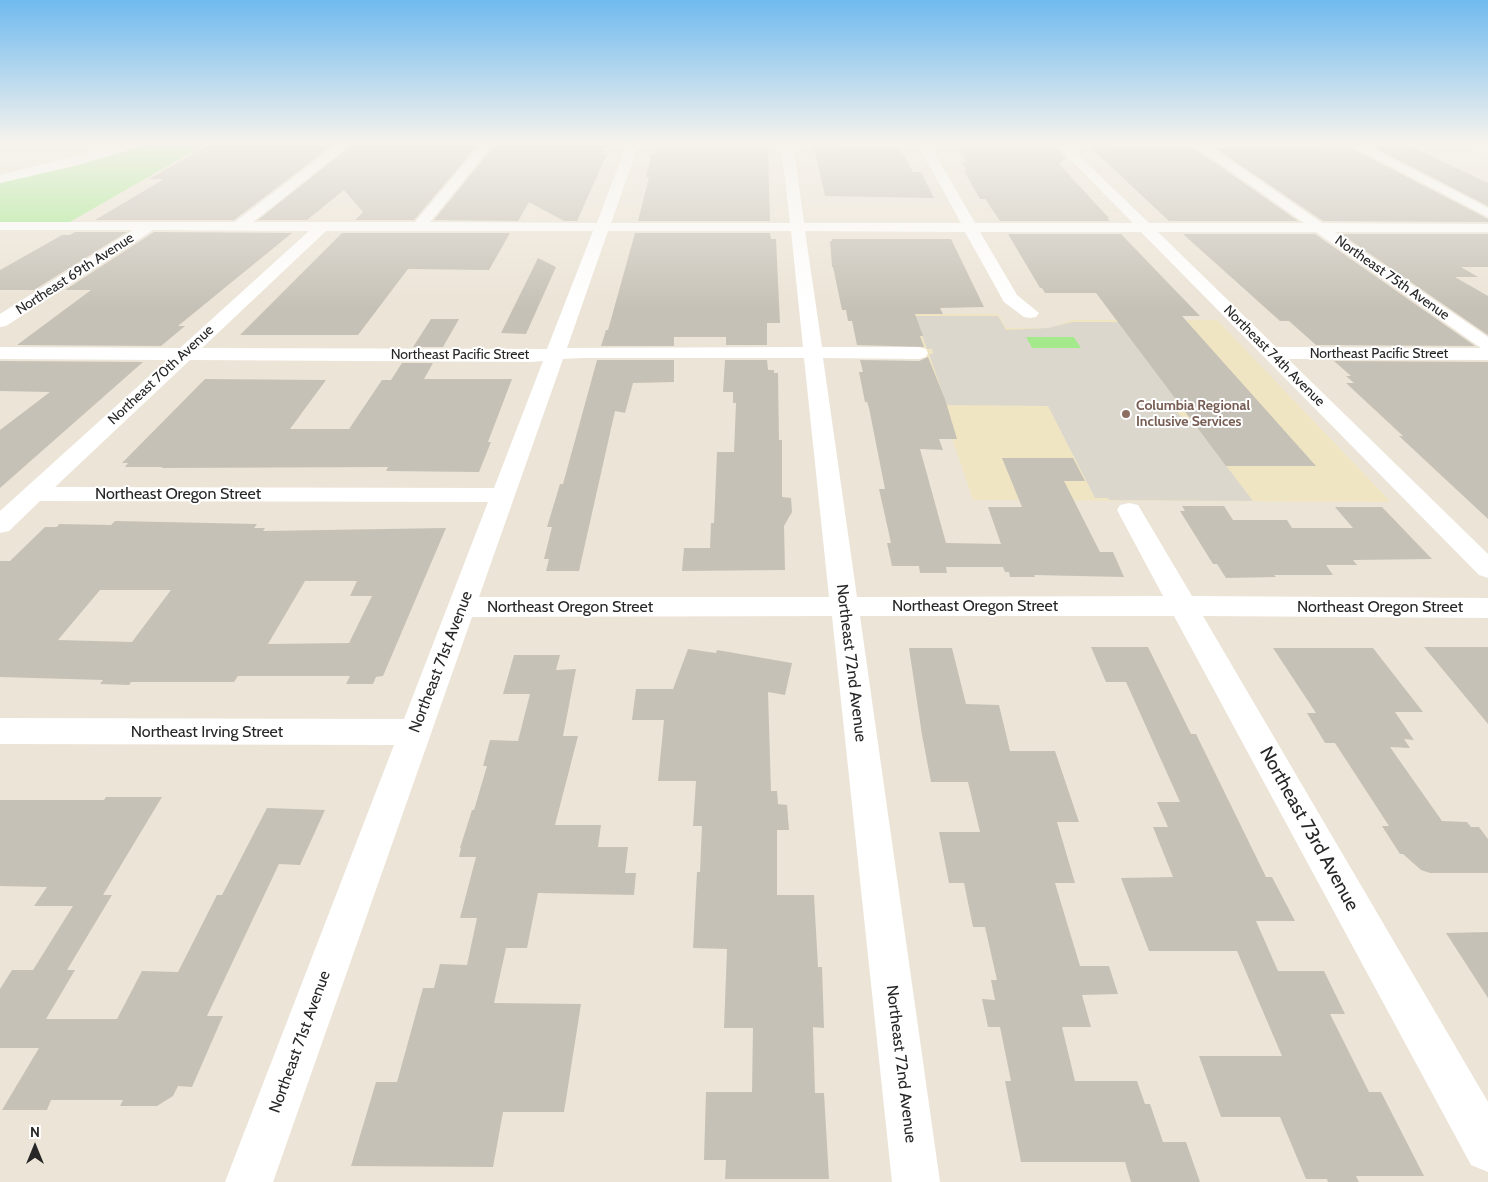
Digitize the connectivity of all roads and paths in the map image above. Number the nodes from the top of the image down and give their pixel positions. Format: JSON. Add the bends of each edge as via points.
{"nodes":[{"id":1,"x":275,"y":198,"type":"edge"},
{"id":2,"x":442,"y":198,"type":"edge"},
{"id":3,"x":613,"y":198,"type":"edge"},
{"id":4,"x":794,"y":198,"type":"edge"},
{"id":5,"x":955,"y":198,"type":"edge"},
{"id":6,"x":1115,"y":198,"type":"edge"},
{"id":7,"x":1277,"y":198,"type":"edge"},
{"id":8,"x":1461,"y":198,"type":"edge"},
{"id":9,"x":1488,"y":212,"type":"edge"},
{"id":10,"x":0,"y":226,"type":"edge"},
{"id":11,"x":150,"y":226,"type":"junction"},
{"id":12,"x":239,"y":226,"type":"junction"},
{"id":13,"x":323,"y":226,"type":"junction"},
{"id":14,"x":419,"y":226,"type":"junction"},
{"id":15,"x":602,"y":227,"type":"junction"},
{"id":16,"x":797,"y":227,"type":"junction"},
{"id":17,"x":971,"y":227,"type":"junction"},
{"id":18,"x":1145,"y":228,"type":"junction"},
{"id":19,"x":1320,"y":228,"type":"junction"},
{"id":20,"x":1488,"y":228,"type":"edge"},
{"id":21,"x":1030,"y":313,"type":"dead end"},
{"id":22,"x":0,"y":322,"type":"edge"},
{"id":23,"x":1488,"y":345,"type":"edge"},
{"id":24,"x":813,"y":352,"type":"junction"},
{"id":25,"x":0,"y":353,"type":"edge"},
{"id":26,"x":919,"y":353,"type":"dead end"},
{"id":27,"x":555,"y":354,"type":"junction"},
{"id":28,"x":1271,"y":354,"type":"junction"},
{"id":29,"x":1488,"y":354,"type":"edge"},
{"id":30,"x":183,"y":355,"type":"junction"},
{"id":31,"x":33,"y":494,"type":"junction"},
{"id":32,"x":503,"y":495,"type":"junction"},
{"id":33,"x":1129,"y":510,"type":"dead end"},
{"id":34,"x":0,"y":524,"type":"edge"},
{"id":35,"x":1488,"y":569,"type":"edge"},
{"id":36,"x":844,"y":606,"type":"junction"},
{"id":37,"x":1183,"y":606,"type":"junction"},
{"id":38,"x":462,"y":607,"type":"junction"},
{"id":39,"x":1488,"y":608,"type":"edge"},
{"id":40,"x":0,"y":731,"type":"edge"},
{"id":41,"x":414,"y":732,"type":"junction"},
{"id":42,"x":1488,"y":1148,"type":"edge"},
{"id":43,"x":249,"y":1182,"type":"edge"},
{"id":44,"x":916,"y":1182,"type":"edge"}],
"edges":[{"from":1,"to":12,"type":"street"},
{"from":2,"to":14,"type":"street"},
{"from":3,"to":15,"type":"street","name":"Northeast 71st Avenue"},
{"from":4,"to":16,"type":"street","name":"Northeast 72nd Avenue"},
{"from":5,"to":17,"type":"street"},
{"from":6,"to":18,"type":"street","name":"Northeast 74th Avenue"},
{"from":7,"to":19,"type":"street","name":"Northeast 75th Avenue"},
{"from":8,"to":9,"type":"street"},
{"from":10,"to":11,"type":"street"},
{"from":11,"to":12,"type":"street"},
{"from":11,"to":22,"type":"street","name":"Northeast 69th Avenue"},
{"from":12,"to":13,"type":"street"},
{"from":13,"to":14,"type":"street"},
{"from":13,"to":30,"type":"street","name":"Northeast 70th Avenue"},
{"from":14,"to":15,"type":"street"},
{"from":15,"to":16,"type":"street"},
{"from":15,"to":27,"type":"street","name":"Northeast 71st Avenue"},
{"from":16,"to":17,"type":"street"},
{"from":16,"to":24,"type":"street","name":"Northeast 72nd Avenue"},
{"from":17,"to":18,"type":"street"},
{"from":17,"to":21,"type":"street","via":[[1010,298]]},
{"from":18,"to":19,"type":"street"},
{"from":18,"to":28,"type":"street","name":"Northeast 74th Avenue"},
{"from":19,"to":20,"type":"street"},
{"from":19,"to":23,"type":"street","name":"Northeast 75th Avenue"},
{"from":24,"to":26,"type":"street","name":"Northeast Pacific Street"},
{"from":24,"to":27,"type":"street","name":"Northeast Pacific Street"},
{"from":24,"to":36,"type":"street","name":"Northeast 72nd Avenue"},
{"from":25,"to":30,"type":"street","name":"Northeast Pacific Street"},
{"from":27,"to":30,"type":"street","name":"Northeast Pacific Street"},
{"from":27,"to":32,"type":"street","name":"Northeast 71st Avenue"},
{"from":28,"to":29,"type":"street","name":"Northeast Pacific Street"},
{"from":28,"to":35,"type":"street","name":"Northeast 74th Avenue"},
{"from":30,"to":31,"type":"street","name":"Northeast 70th Avenue"},
{"from":31,"to":32,"type":"street","name":"Northeast Oregon Street"},
{"from":31,"to":34,"type":"street","name":"Northeast 70th Avenue"},
{"from":32,"to":38,"type":"street","name":"Northeast 71st Avenue"},
{"from":33,"to":37,"type":"street","name":"Northeast 73rd Avenue"},
{"from":36,"to":37,"type":"street","name":"Northeast Oregon Street"},
{"from":36,"to":38,"type":"street","name":"Northeast Oregon Street"},
{"from":36,"to":44,"type":"street","name":"Northeast 72nd Avenue"},
{"from":37,"to":39,"type":"street","name":"Northeast Oregon Street"},
{"from":37,"to":42,"type":"street","name":"Northeast 73rd Avenue"},
{"from":38,"to":41,"type":"street","name":"Northeast 71st Avenue"},
{"from":40,"to":41,"type":"street","name":"Northeast Irving Street"},
{"from":41,"to":43,"type":"street","name":"Northeast 71st Avenue"}]}
